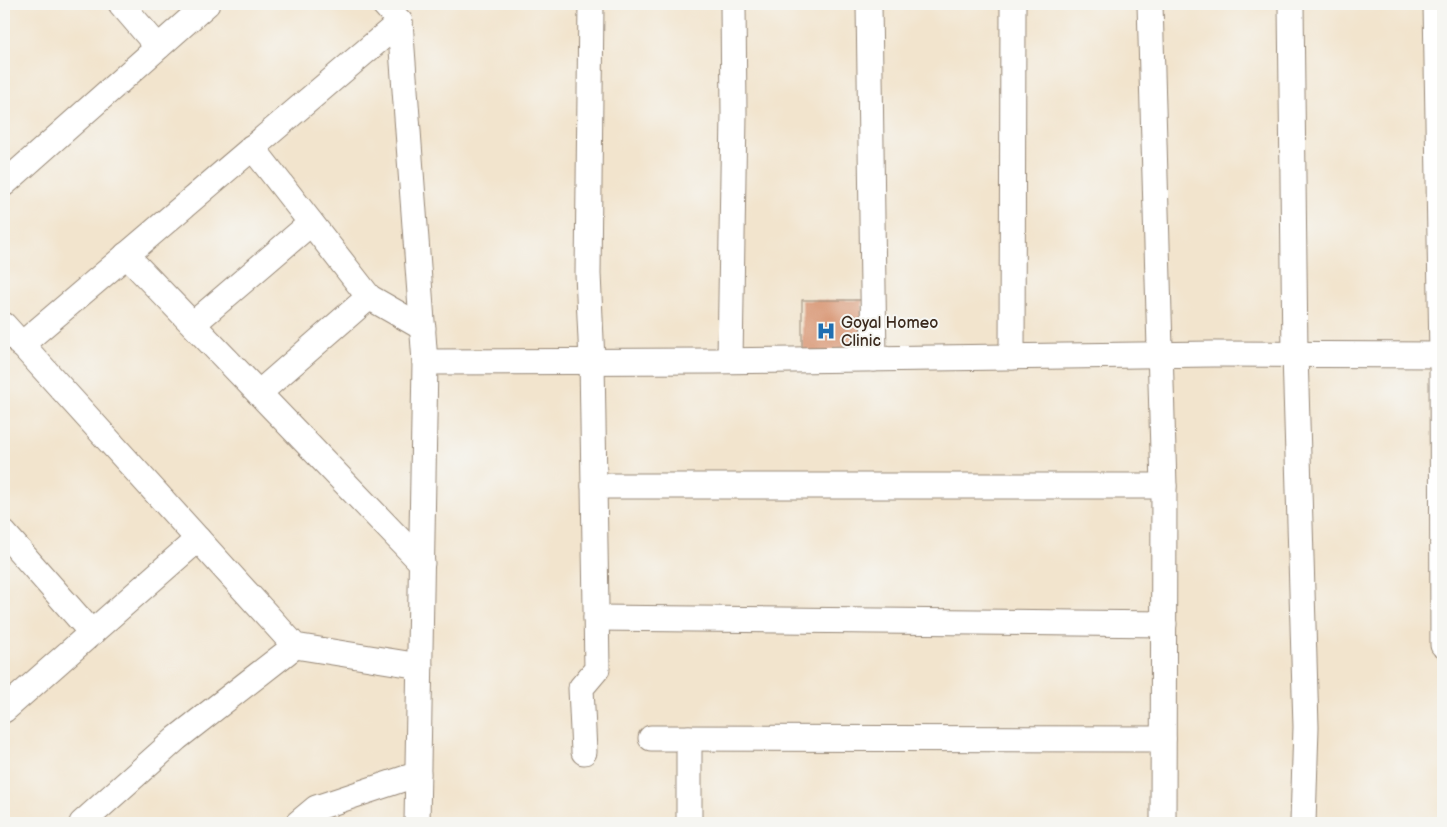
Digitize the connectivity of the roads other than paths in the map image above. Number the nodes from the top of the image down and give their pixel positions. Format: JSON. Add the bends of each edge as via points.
{"nodes":[{"id":1,"x":120,"y":4,"type":"edge"},
{"id":2,"x":207,"y":4,"type":"edge"},
{"id":3,"x":590,"y":4,"type":"edge"},
{"id":4,"x":733,"y":4,"type":"edge"},
{"id":5,"x":869,"y":4,"type":"edge"},
{"id":6,"x":1013,"y":4,"type":"edge"},
{"id":7,"x":1150,"y":4,"type":"edge"},
{"id":8,"x":1291,"y":4,"type":"edge"},
{"id":9,"x":1436,"y":4,"type":"edge"},
{"id":10,"x":392,"y":13,"type":"edge"},
{"id":11,"x":158,"y":47,"type":"junction"},
{"id":12,"x":252,"y":148,"type":"junction"},
{"id":13,"x":4,"y":184,"type":"edge"},
{"id":14,"x":311,"y":223,"type":"junction"},
{"id":15,"x":126,"y":255,"type":"junction"},
{"id":16,"x":369,"y":297,"type":"junction"},
{"id":17,"x":193,"y":324,"type":"junction"},
{"id":18,"x":4,"y":325,"type":"edge"},
{"id":19,"x":422,"y":328,"type":"junction"},
{"id":20,"x":22,"y":345,"type":"junction"},
{"id":21,"x":1295,"y":354,"type":"junction"},
{"id":22,"x":1161,"y":355,"type":"junction"},
{"id":23,"x":1443,"y":355,"type":"edge"},
{"id":24,"x":1012,"y":357,"type":"junction"},
{"id":25,"x":874,"y":359,"type":"junction"},
{"id":26,"x":730,"y":360,"type":"junction"},
{"id":27,"x":592,"y":361,"type":"junction"},
{"id":28,"x":425,"y":362,"type":"junction"},
{"id":29,"x":259,"y":393,"type":"junction"},
{"id":30,"x":594,"y":486,"type":"junction"},
{"id":31,"x":1164,"y":486,"type":"junction"},
{"id":32,"x":4,"y":533,"type":"edge"},
{"id":33,"x":198,"y":539,"type":"junction"},
{"id":34,"x":422,"y":563,"type":"junction"},
{"id":35,"x":596,"y":618,"type":"junction"},
{"id":36,"x":1164,"y":624,"type":"junction"},
{"id":37,"x":92,"y":633,"type":"junction"},
{"id":38,"x":1443,"y":645,"type":"edge"},
{"id":39,"x":295,"y":646,"type":"junction"},
{"id":40,"x":420,"y":666,"type":"junction"},
{"id":41,"x":4,"y":710,"type":"edge"},
{"id":42,"x":651,"y":738,"type":"dead end"},
{"id":43,"x":689,"y":738,"type":"junction"},
{"id":44,"x":1163,"y":739,"type":"junction"},
{"id":45,"x":584,"y":752,"type":"dead end"},
{"id":46,"x":418,"y":774,"type":"junction"},
{"id":47,"x":82,"y":823,"type":"edge"},
{"id":48,"x":298,"y":823,"type":"edge"},
{"id":49,"x":417,"y":823,"type":"edge"},
{"id":50,"x":689,"y":823,"type":"edge"},
{"id":51,"x":1163,"y":823,"type":"edge"},
{"id":52,"x":1303,"y":823,"type":"edge"}],
"edges":[{"from":1,"to":11,"type":"street"},
{"from":2,"to":11,"type":"street"},
{"from":3,"to":27,"type":"street","via":[[588,274]]},
{"from":4,"to":26,"type":"street"},
{"from":5,"to":25,"type":"street"},
{"from":6,"to":24,"type":"street"},
{"from":7,"to":22,"type":"street"},
{"from":8,"to":21,"type":"street"},
{"from":9,"to":23,"type":"street"},
{"from":10,"to":12,"type":"street"},
{"from":10,"to":19,"type":"street"},
{"from":11,"to":13,"type":"street"},
{"from":12,"to":14,"type":"street"},
{"from":12,"to":15,"type":"street"},
{"from":14,"to":16,"type":"street"},
{"from":14,"to":17,"type":"street"},
{"from":15,"to":17,"type":"street"},
{"from":15,"to":20,"type":"street"},
{"from":16,"to":19,"type":"street"},
{"from":16,"to":29,"type":"street"},
{"from":17,"to":29,"type":"street"},
{"from":18,"to":20,"type":"street"},
{"from":19,"to":28,"type":"street"},
{"from":20,"to":33,"type":"street"},
{"from":21,"to":22,"type":"street"},
{"from":21,"to":23,"type":"street"},
{"from":21,"to":52,"type":"street","via":[[1306,727]]},
{"from":22,"to":24,"type":"street"},
{"from":22,"to":31,"type":"street"},
{"from":23,"to":38,"type":"street"},
{"from":24,"to":25,"type":"street"},
{"from":25,"to":26,"type":"street"},
{"from":26,"to":27,"type":"street"},
{"from":27,"to":28,"type":"street"},
{"from":27,"to":30,"type":"street"},
{"from":28,"to":34,"type":"street"},
{"from":29,"to":34,"type":"street"},
{"from":30,"to":31,"type":"street"},
{"from":30,"to":35,"type":"street"},
{"from":31,"to":36,"type":"street"},
{"from":32,"to":37,"type":"street"},
{"from":33,"to":37,"type":"street"},
{"from":33,"to":39,"type":"street"},
{"from":34,"to":40,"type":"street"},
{"from":35,"to":36,"type":"street"},
{"from":35,"to":45,"type":"street","via":[[597,669],[581,688]]},
{"from":36,"to":44,"type":"street"},
{"from":37,"to":41,"type":"street"},
{"from":39,"to":40,"type":"street"},
{"from":39,"to":47,"type":"street","via":[[178,738]]},
{"from":40,"to":46,"type":"street"},
{"from":42,"to":43,"type":"street"},
{"from":43,"to":44,"type":"street"},
{"from":43,"to":50,"type":"street"},
{"from":44,"to":51,"type":"street"},
{"from":46,"to":48,"type":"street","via":[[316,808]]},
{"from":46,"to":49,"type":"street"}]}
